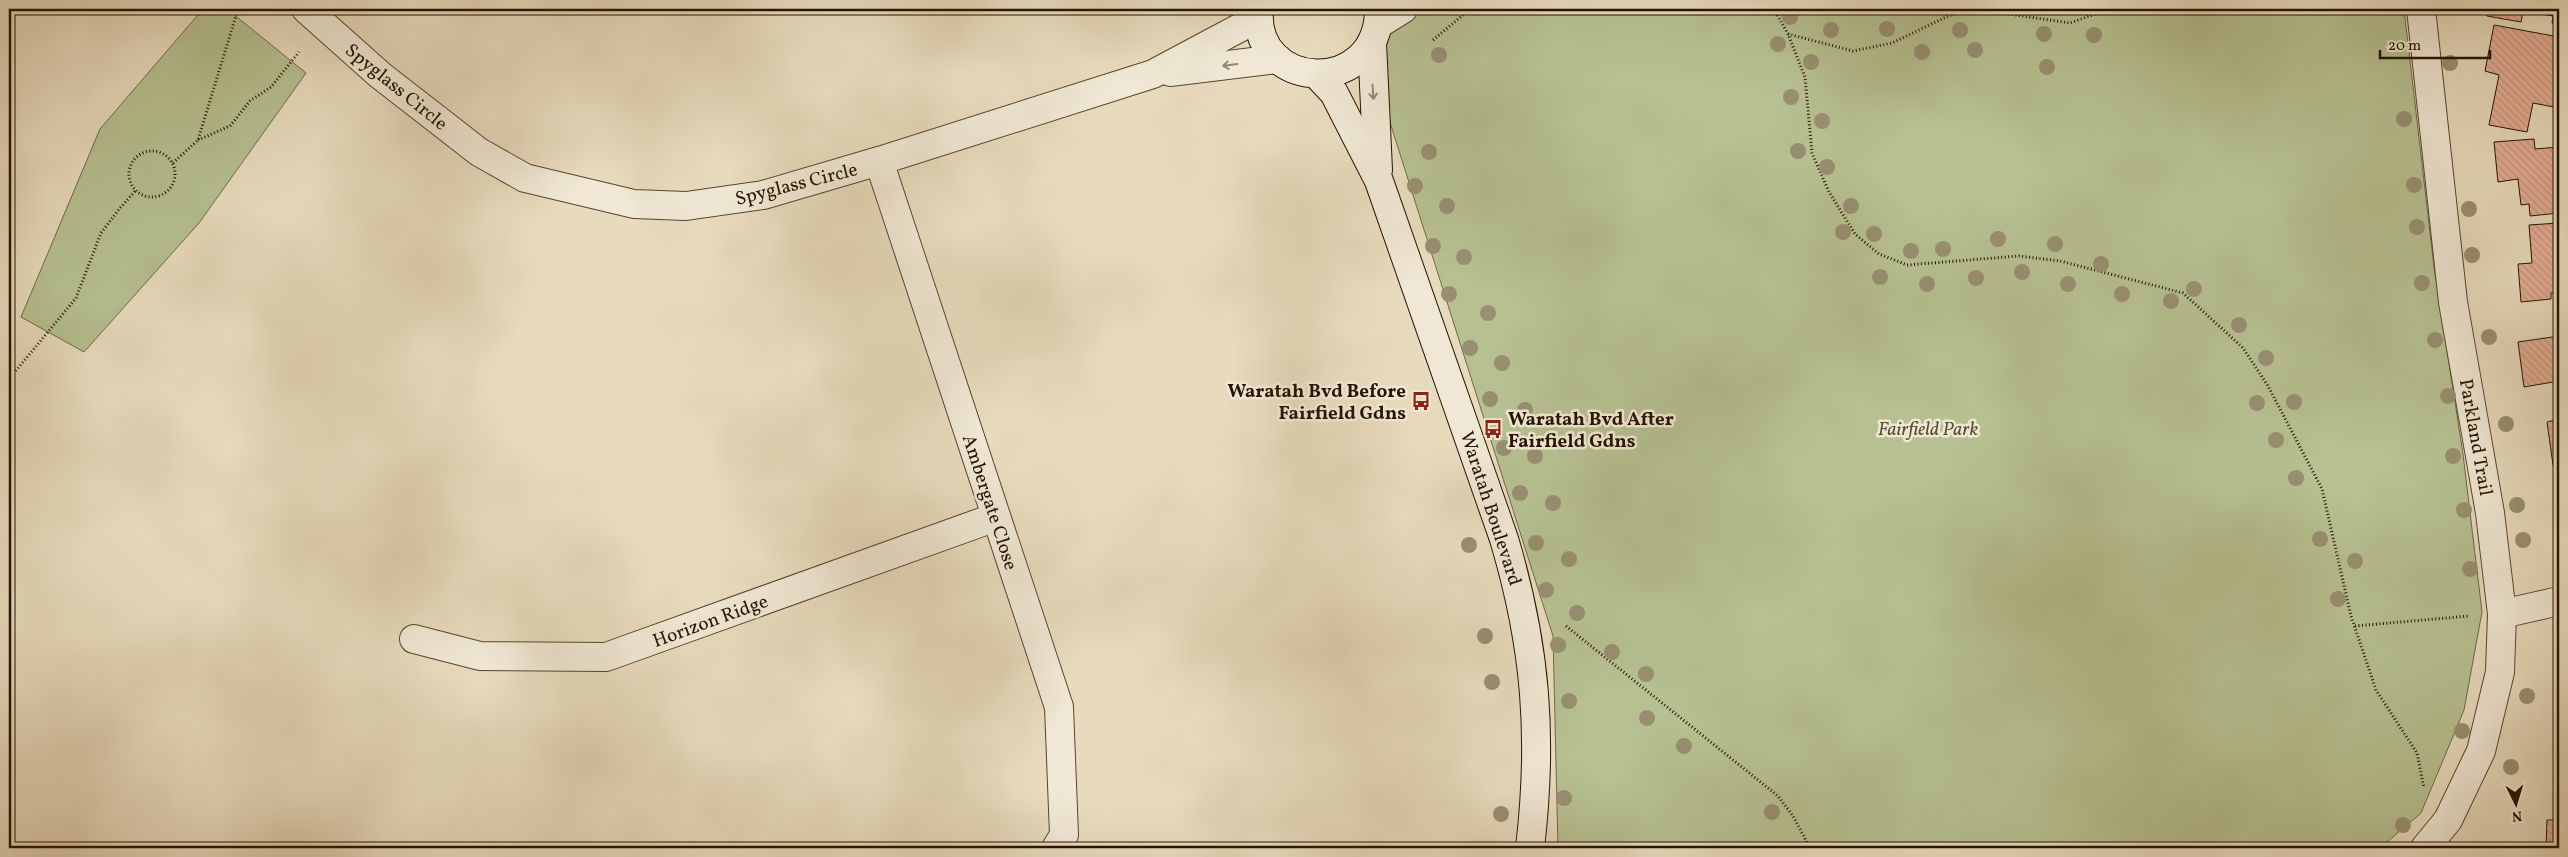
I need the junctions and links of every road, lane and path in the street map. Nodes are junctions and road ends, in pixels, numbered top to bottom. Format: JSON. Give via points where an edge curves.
{"nodes":[{"id":1,"x":238,"y":9,"type":"edge"},
{"id":2,"x":306,"y":9,"type":"edge"},
{"id":3,"x":1403,"y":9,"type":"edge"},
{"id":4,"x":1470,"y":9,"type":"edge"},
{"id":5,"x":1774,"y":9,"type":"edge"},
{"id":6,"x":2109,"y":9,"type":"edge"},
{"id":7,"x":2421,"y":9,"type":"edge"},
{"id":8,"x":1258,"y":14,"type":"edge"},
{"id":9,"x":1377,"y":25,"type":"edge"},
{"id":10,"x":1788,"y":34,"type":"junction"},
{"id":11,"x":1433,"y":40,"type":"dead end"},
{"id":12,"x":299,"y":52,"type":"dead end"},
{"id":13,"x":1278,"y":59,"type":"junction"},
{"id":14,"x":1154,"y":74,"type":"junction"},
{"id":15,"x":1317,"y":75,"type":"junction"},
{"id":16,"x":198,"y":140,"type":"junction"},
{"id":17,"x":879,"y":161,"type":"junction"},
{"id":18,"x":173,"y":163,"type":"junction"},
{"id":19,"x":1379,"y":181,"type":"junction"},
{"id":20,"x":136,"y":190,"type":"junction"},
{"id":21,"x":9,"y":379,"type":"edge"},
{"id":22,"x":996,"y":517,"type":"junction"},
{"id":23,"x":2559,"y":601,"type":"edge"},
{"id":24,"x":2502,"y":614,"type":"junction"},
{"id":25,"x":1566,"y":626,"type":"dead end"},
{"id":26,"x":2355,"y":626,"type":"junction"},
{"id":27,"x":414,"y":640,"type":"dead end"},
{"id":28,"x":2424,"y":793,"type":"dead end"},
{"id":29,"x":1056,"y":848,"type":"edge"},
{"id":30,"x":1530,"y":848,"type":"edge"},
{"id":31,"x":1810,"y":848,"type":"edge"},
{"id":32,"x":2425,"y":848,"type":"edge"}],
"edges":[{"from":1,"to":16,"type":"path"},
{"from":2,"to":17,"type":"street","name":"Spyglass Circle","via":[[380,75],[479,152],[525,178],[634,204],[686,206],[763,195]]},
{"from":3,"to":9,"type":"street"},
{"from":4,"to":11,"type":"path"},
{"from":5,"to":10,"type":"path"},
{"from":6,"to":10,"type":"path","via":[[2070,23],[1975,9],[1948,16],[1892,43],[1853,51]]},
{"from":7,"to":24,"type":"street","name":"Parkland Trail","via":[[2453,302],[2490,513]]},
{"from":8,"to":13,"type":"street","name":"Waratah Boulevard","via":[[1261,33]]},
{"from":8,"to":14,"type":"street","name":"Spyglass Circle"},
{"from":9,"to":15,"type":"street","name":"Waratah Boulevard","via":[[1362,56],[1349,67]]},
{"from":9,"to":19,"type":"street","name":"Waratah Boulevard","one_way":true},
{"from":10,"to":26,"type":"path","via":[[1805,77],[1812,153],[1829,192],[1855,234],[1879,254],[1907,265],[2019,256],[2060,261],[2183,293],[2243,348],[2268,386],[2322,488]]},
{"from":12,"to":16,"type":"path","via":[[271,87],[250,101],[230,126]]},
{"from":13,"to":14,"type":"street","name":"Spyglass Circle","one_way":true},
{"from":13,"to":15,"type":"street","name":"Waratah Boulevard","via":[[1303,73]]},
{"from":14,"to":17,"type":"street","name":"Spyglass Circle"},
{"from":15,"to":19,"type":"street","name":"Waratah Boulevard","via":[[1334,93]]},
{"from":16,"to":18,"type":"path"},
{"from":17,"to":22,"type":"street","name":"Ambergate Close"},
{"from":18,"to":20,"type":"path","via":[[176,177],[169,190],[156,196]]},
{"from":18,"to":20,"type":"path","via":[[162,152],[146,151],[138,155],[130,168]]},
{"from":19,"to":30,"type":"street","name":"Waratah Boulevard","via":[[1504,538],[1519,590],[1528,633],[1537,726],[1535,807]]},
{"from":20,"to":21,"type":"path","via":[[101,233],[76,298]]},
{"from":22,"to":27,"type":"street","name":"Horizon Ridge","via":[[606,657],[480,656]]},
{"from":22,"to":29,"type":"street","name":"Ambergate Close","via":[[1059,707],[1064,835]]},
{"from":23,"to":24,"type":"street"},
{"from":24,"to":26,"type":"path"},
{"from":24,"to":32,"type":"street","name":"Parkland Trail","via":[[2500,672],[2482,751],[2448,820]]},
{"from":25,"to":31,"type":"path","via":[[1778,796]]},
{"from":26,"to":28,"type":"path","via":[[2376,690],[2417,753],[2425,784]]}]}
